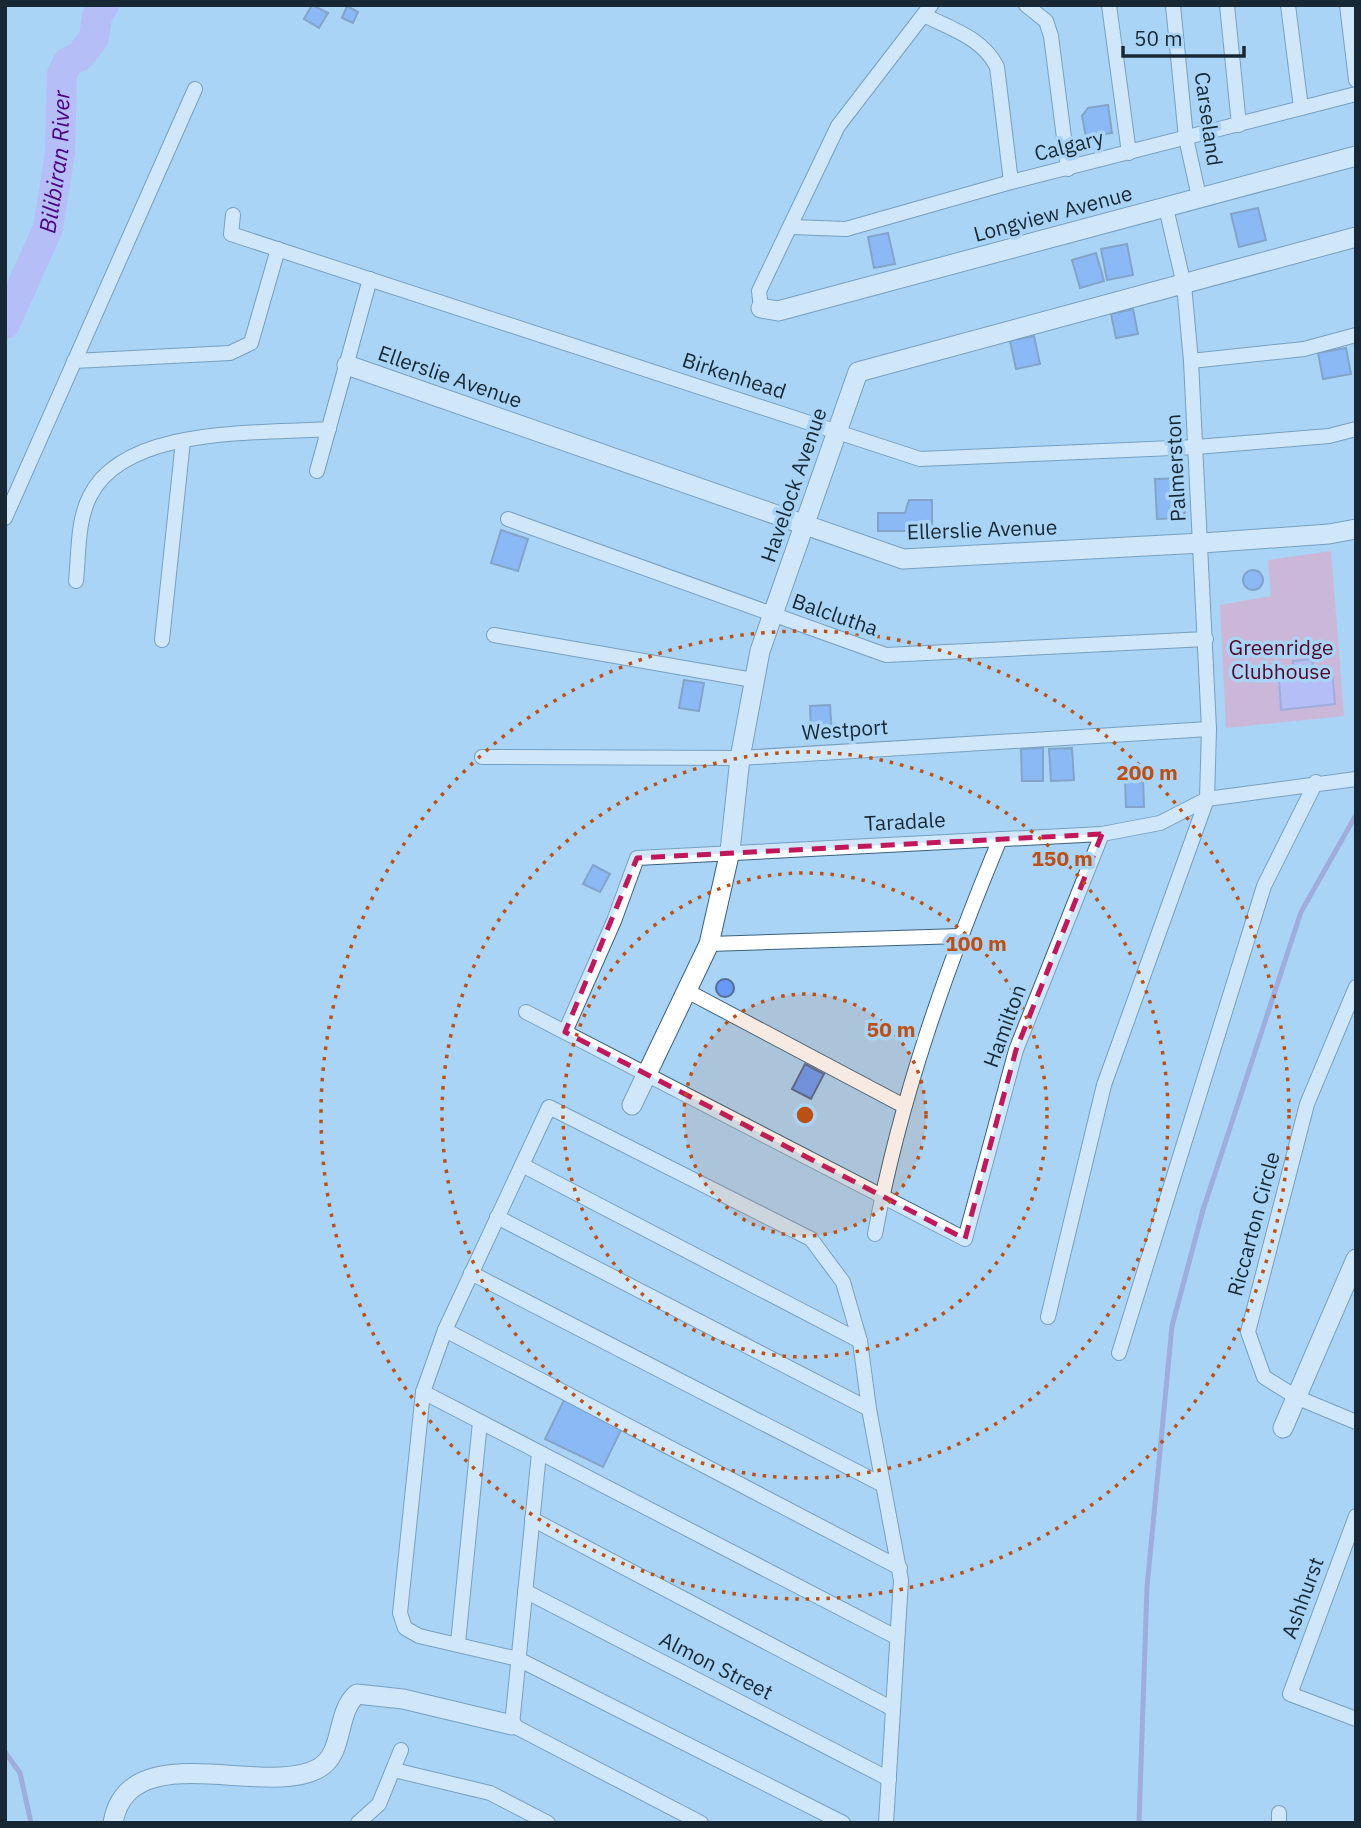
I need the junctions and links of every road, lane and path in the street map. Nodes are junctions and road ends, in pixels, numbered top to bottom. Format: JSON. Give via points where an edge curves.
{"nodes":[{"id":1,"x":1026,"y":5,"type":"edge"},
{"id":2,"x":1110,"y":5,"type":"edge"},
{"id":3,"x":1173,"y":5,"type":"edge"},
{"id":4,"x":1227,"y":5,"type":"edge"},
{"id":5,"x":1288,"y":5,"type":"edge"},
{"id":6,"x":1347,"y":5,"type":"edge"},
{"id":7,"x":927,"y":10,"type":"edge"},
{"id":8,"x":1356,"y":80,"type":"edge"},
{"id":9,"x":195,"y":89,"type":"dead end"},
{"id":10,"x":1356,"y":94,"type":"edge"},
{"id":11,"x":1301,"y":108,"type":"junction"},
{"id":12,"x":1239,"y":125,"type":"junction"},
{"id":13,"x":1186,"y":138,"type":"junction"},
{"id":14,"x":1129,"y":153,"type":"junction"},
{"id":15,"x":1356,"y":156,"type":"edge"},
{"id":16,"x":1068,"y":169,"type":"junction"},
{"id":17,"x":1011,"y":182,"type":"junction"},
{"id":18,"x":1199,"y":197,"type":"junction"},
{"id":19,"x":1166,"y":208,"type":"junction"},
{"id":20,"x":233,"y":215,"type":"dead end"},
{"id":21,"x":792,"y":227,"type":"junction"},
{"id":22,"x":1356,"y":237,"type":"edge"},
{"id":23,"x":278,"y":249,"type":"junction"},
{"id":24,"x":370,"y":279,"type":"junction"},
{"id":25,"x":1184,"y":285,"type":"junction"},
{"id":26,"x":761,"y":308,"type":"joint"},
{"id":27,"x":1356,"y":335,"type":"edge"},
{"id":28,"x":74,"y":361,"type":"junction"},
{"id":29,"x":1191,"y":361,"type":"junction"},
{"id":30,"x":347,"y":365,"type":"junction"},
{"id":31,"x":330,"y":429,"type":"junction"},
{"id":32,"x":1356,"y":429,"type":"edge"},
{"id":33,"x":836,"y":432,"type":"junction"},
{"id":34,"x":183,"y":441,"type":"junction"},
{"id":35,"x":1196,"y":447,"type":"junction"},
{"id":36,"x":317,"y":471,"type":"dead end"},
{"id":37,"x":5,"y":518,"type":"edge"},
{"id":38,"x":508,"y":519,"type":"dead end"},
{"id":39,"x":805,"y":526,"type":"junction"},
{"id":40,"x":1356,"y":529,"type":"edge"},
{"id":41,"x":1202,"y":543,"type":"junction"},
{"id":42,"x":76,"y":580,"type":"dead end"},
{"id":43,"x":772,"y":616,"type":"junction"},
{"id":44,"x":494,"y":635,"type":"dead end"},
{"id":45,"x":1206,"y":639,"type":"junction"},
{"id":46,"x":162,"y":640,"type":"dead end"},
{"id":47,"x":753,"y":680,"type":"junction"},
{"id":48,"x":1209,"y":729,"type":"junction"},
{"id":49,"x":482,"y":757,"type":"dead end"},
{"id":50,"x":740,"y":758,"type":"junction"},
{"id":51,"x":1356,"y":779,"type":"edge"},
{"id":52,"x":1316,"y":782,"type":"junction"},
{"id":53,"x":1207,"y":799,"type":"junction"},
{"id":54,"x":1102,"y":834,"type":"junction"},
{"id":55,"x":1000,"y":839,"type":"junction"},
{"id":56,"x":730,"y":851,"type":"junction"},
{"id":57,"x":960,"y":936,"type":"junction"},
{"id":58,"x":709,"y":944,"type":"junction"},
{"id":59,"x":1356,"y":987,"type":"edge"},
{"id":60,"x":687,"y":991,"type":"junction"},
{"id":61,"x":526,"y":1012,"type":"dead end"},
{"id":62,"x":565,"y":1032,"type":"junction"},
{"id":63,"x":646,"y":1074,"type":"junction"},
{"id":64,"x":632,"y":1105,"type":"dead end"},
{"id":65,"x":904,"y":1106,"type":"junction"},
{"id":66,"x":522,"y":1165,"type":"junction"},
{"id":67,"x":882,"y":1195,"type":"junction"},
{"id":68,"x":497,"y":1217,"type":"junction"},
{"id":69,"x":875,"y":1234,"type":"dead end"},
{"id":70,"x":1356,"y":1259,"type":"edge"},
{"id":71,"x":471,"y":1273,"type":"junction"},
{"id":72,"x":1048,"y":1317,"type":"dead end"},
{"id":73,"x":445,"y":1329,"type":"junction"},
{"id":74,"x":860,"y":1341,"type":"junction"},
{"id":75,"x":1119,"y":1353,"type":"dead end"},
{"id":76,"x":423,"y":1391,"type":"junction"},
{"id":77,"x":1296,"y":1397,"type":"junction"},
{"id":78,"x":869,"y":1409,"type":"junction"},
{"id":79,"x":480,"y":1422,"type":"junction"},
{"id":80,"x":1356,"y":1422,"type":"edge"},
{"id":81,"x":1283,"y":1428,"type":"dead end"},
{"id":82,"x":539,"y":1453,"type":"junction"},
{"id":83,"x":883,"y":1485,"type":"junction"},
{"id":84,"x":1356,"y":1516,"type":"edge"},
{"id":85,"x":532,"y":1519,"type":"junction"},
{"id":86,"x":900,"y":1568,"type":"junction"},
{"id":87,"x":525,"y":1591,"type":"junction"},
{"id":88,"x":896,"y":1637,"type":"junction"},
{"id":89,"x":458,"y":1643,"type":"junction"},
{"id":90,"x":518,"y":1658,"type":"junction"},
{"id":91,"x":893,"y":1709,"type":"junction"},
{"id":92,"x":1356,"y":1719,"type":"edge"},
{"id":93,"x":512,"y":1725,"type":"junction"},
{"id":94,"x":401,"y":1750,"type":"dead end"},
{"id":95,"x":394,"y":1770,"type":"junction"},
{"id":96,"x":888,"y":1779,"type":"junction"},
{"id":97,"x":113,"y":1823,"type":"edge"},
{"id":98,"x":358,"y":1823,"type":"edge"},
{"id":99,"x":548,"y":1823,"type":"edge"},
{"id":100,"x":701,"y":1823,"type":"edge"},
{"id":101,"x":843,"y":1823,"type":"edge"},
{"id":102,"x":886,"y":1823,"type":"edge"}],
"edges":[{"from":1,"to":16,"type":"street","via":[[1046,21],[1051,36]]},
{"from":2,"to":14,"type":"street"},
{"from":3,"to":13,"type":"street","name":"Carseland"},
{"from":4,"to":12,"type":"street"},
{"from":5,"to":11,"type":"street"},
{"from":6,"to":8,"type":"street"},
{"from":7,"to":17,"type":"street","via":[[979,43],[997,67]]},
{"from":7,"to":21,"type":"street","via":[[838,126]]},
{"from":9,"to":28,"type":"street"},
{"from":10,"to":11,"type":"street","name":"Calgary"},
{"from":11,"to":12,"type":"street","name":"Calgary"},
{"from":12,"to":13,"type":"street","name":"Calgary"},
{"from":13,"to":14,"type":"street","name":"Calgary"},
{"from":13,"to":18,"type":"street","name":"Carseland"},
{"from":14,"to":16,"type":"street","name":"Calgary"},
{"from":15,"to":18,"type":"street","name":"Longview Avenue"},
{"from":16,"to":17,"type":"street","name":"Calgary"},
{"from":17,"to":21,"type":"street","name":"Calgary","via":[[846,229]]},
{"from":18,"to":19,"type":"street","name":"Longview Avenue"},
{"from":19,"to":25,"type":"street","name":"Palmerston"},
{"from":19,"to":26,"type":"street","name":"Longview Avenue","via":[[778,311]]},
{"from":20,"to":23,"type":"street","name":"Birkenhead","via":[[231,234]]},
{"from":21,"to":26,"type":"street","via":[[759,292]]},
{"from":22,"to":25,"type":"street","name":"Havelock Avenue"},
{"from":23,"to":24,"type":"street","name":"Birkenhead"},
{"from":23,"to":28,"type":"street","via":[[251,343],[230,353]]},
{"from":24,"to":30,"type":"street"},
{"from":24,"to":33,"type":"street","name":"Birkenhead"},
{"from":25,"to":29,"type":"street","name":"Palmerston"},
{"from":25,"to":33,"type":"street","name":"Havelock Avenue","via":[[858,372]]},
{"from":27,"to":29,"type":"street","via":[[1304,349]]},
{"from":28,"to":37,"type":"street"},
{"from":29,"to":35,"type":"street","name":"Palmerston"},
{"from":30,"to":31,"type":"street"},
{"from":30,"to":39,"type":"street","name":"Ellerslie Avenue"},
{"from":31,"to":34,"type":"street"},
{"from":31,"to":36,"type":"street"},
{"from":32,"to":35,"type":"street","name":"Birkenhead","via":[[1329,436]]},
{"from":33,"to":35,"type":"street","name":"Birkenhead","via":[[920,459]]},
{"from":33,"to":39,"type":"street","name":"Havelock Avenue"},
{"from":34,"to":42,"type":"street","via":[[148,449],[103,475],[82,517]]},
{"from":34,"to":46,"type":"street"},
{"from":35,"to":41,"type":"street","name":"Palmerston"},
{"from":38,"to":43,"type":"street","name":"Balclutha"},
{"from":39,"to":41,"type":"street","name":"Ellerslie Avenue","via":[[903,559]]},
{"from":39,"to":43,"type":"street","name":"Havelock Avenue"},
{"from":40,"to":41,"type":"street","name":"Ellerslie Avenue"},
{"from":41,"to":45,"type":"street","name":"Palmerston"},
{"from":43,"to":45,"type":"street","name":"Balclutha","via":[[886,654]]},
{"from":43,"to":47,"type":"street","name":"Havelock Avenue"},
{"from":44,"to":47,"type":"street"},
{"from":45,"to":48,"type":"street","name":"Palmerston"},
{"from":47,"to":50,"type":"street","name":"Havelock Avenue"},
{"from":48,"to":50,"type":"street","name":"Westport"},
{"from":48,"to":53,"type":"street","name":"Palmerston"},
{"from":49,"to":50,"type":"street","name":"Westport"},
{"from":50,"to":56,"type":"street","name":"Havelock Avenue"},
{"from":51,"to":52,"type":"street","name":"Taradale"},
{"from":52,"to":53,"type":"street","name":"Taradale"},
{"from":52,"to":75,"type":"street","via":[[1264,886]]},
{"from":53,"to":54,"type":"street","name":"Taradale","via":[[1160,823]]},
{"from":53,"to":72,"type":"street","name":"Palmerston","via":[[1104,1085]]},
{"from":54,"to":55,"type":"street","name":"Taradale"},
{"from":54,"to":67,"type":"street","name":"Hamilton","via":[[1016,1051],[965,1239]]},
{"from":55,"to":56,"type":"street","name":"Taradale"},
{"from":55,"to":57,"type":"street"},
{"from":56,"to":58,"type":"street","name":"Havelock Avenue"},
{"from":56,"to":62,"type":"street","name":"Taradale","via":[[637,858]]},
{"from":57,"to":58,"type":"street"},
{"from":57,"to":65,"type":"street"},
{"from":58,"to":60,"type":"street","name":"Havelock Avenue"},
{"from":59,"to":77,"type":"street","name":"Riccarton Circle","via":[[1307,1104],[1248,1332],[1264,1377]]},
{"from":60,"to":63,"type":"street","name":"Havelock Avenue"},
{"from":60,"to":65,"type":"street"},
{"from":61,"to":62,"type":"street"},
{"from":62,"to":63,"type":"street"},
{"from":63,"to":64,"type":"street","name":"Havelock Avenue"},
{"from":63,"to":67,"type":"street"},
{"from":65,"to":67,"type":"street"},
{"from":66,"to":68,"type":"street"},
{"from":66,"to":74,"type":"street"},
{"from":66,"to":74,"type":"street","via":[[549,1107],[811,1239],[843,1282]]},
{"from":67,"to":69,"type":"street"},
{"from":68,"to":71,"type":"street"},
{"from":68,"to":78,"type":"street"},
{"from":70,"to":77,"type":"street"},
{"from":71,"to":73,"type":"street"},
{"from":71,"to":83,"type":"street"},
{"from":73,"to":76,"type":"street"},
{"from":73,"to":86,"type":"street"},
{"from":74,"to":78,"type":"street"},
{"from":76,"to":79,"type":"street"},
{"from":76,"to":89,"type":"street","via":[[400,1613],[405,1628],[419,1636]]},
{"from":77,"to":80,"type":"street","name":"Riccarton Circle"},
{"from":77,"to":81,"type":"street"},
{"from":78,"to":83,"type":"street"},
{"from":79,"to":82,"type":"street"},
{"from":79,"to":89,"type":"street"},
{"from":82,"to":85,"type":"street"},
{"from":82,"to":88,"type":"street"},
{"from":83,"to":86,"type":"street"},
{"from":84,"to":92,"type":"street","name":"Ashhurst","via":[[1290,1694]]},
{"from":85,"to":87,"type":"street"},
{"from":85,"to":91,"type":"street"},
{"from":86,"to":88,"type":"street"},
{"from":87,"to":90,"type":"street"},
{"from":87,"to":96,"type":"street","name":"Almon Street"},
{"from":88,"to":91,"type":"street"},
{"from":89,"to":90,"type":"street"},
{"from":90,"to":93,"type":"street"},
{"from":90,"to":101,"type":"street"},
{"from":91,"to":96,"type":"street"},
{"from":93,"to":97,"type":"street","via":[[403,1699],[357,1694],[348,1702],[334,1750],[317,1769],[288,1778],[158,1775],[124,1799]]},
{"from":93,"to":100,"type":"street"},
{"from":94,"to":95,"type":"street"},
{"from":95,"to":98,"type":"street","via":[[379,1804]]},
{"from":95,"to":99,"type":"street","via":[[490,1793]]},
{"from":96,"to":102,"type":"street"}]}
